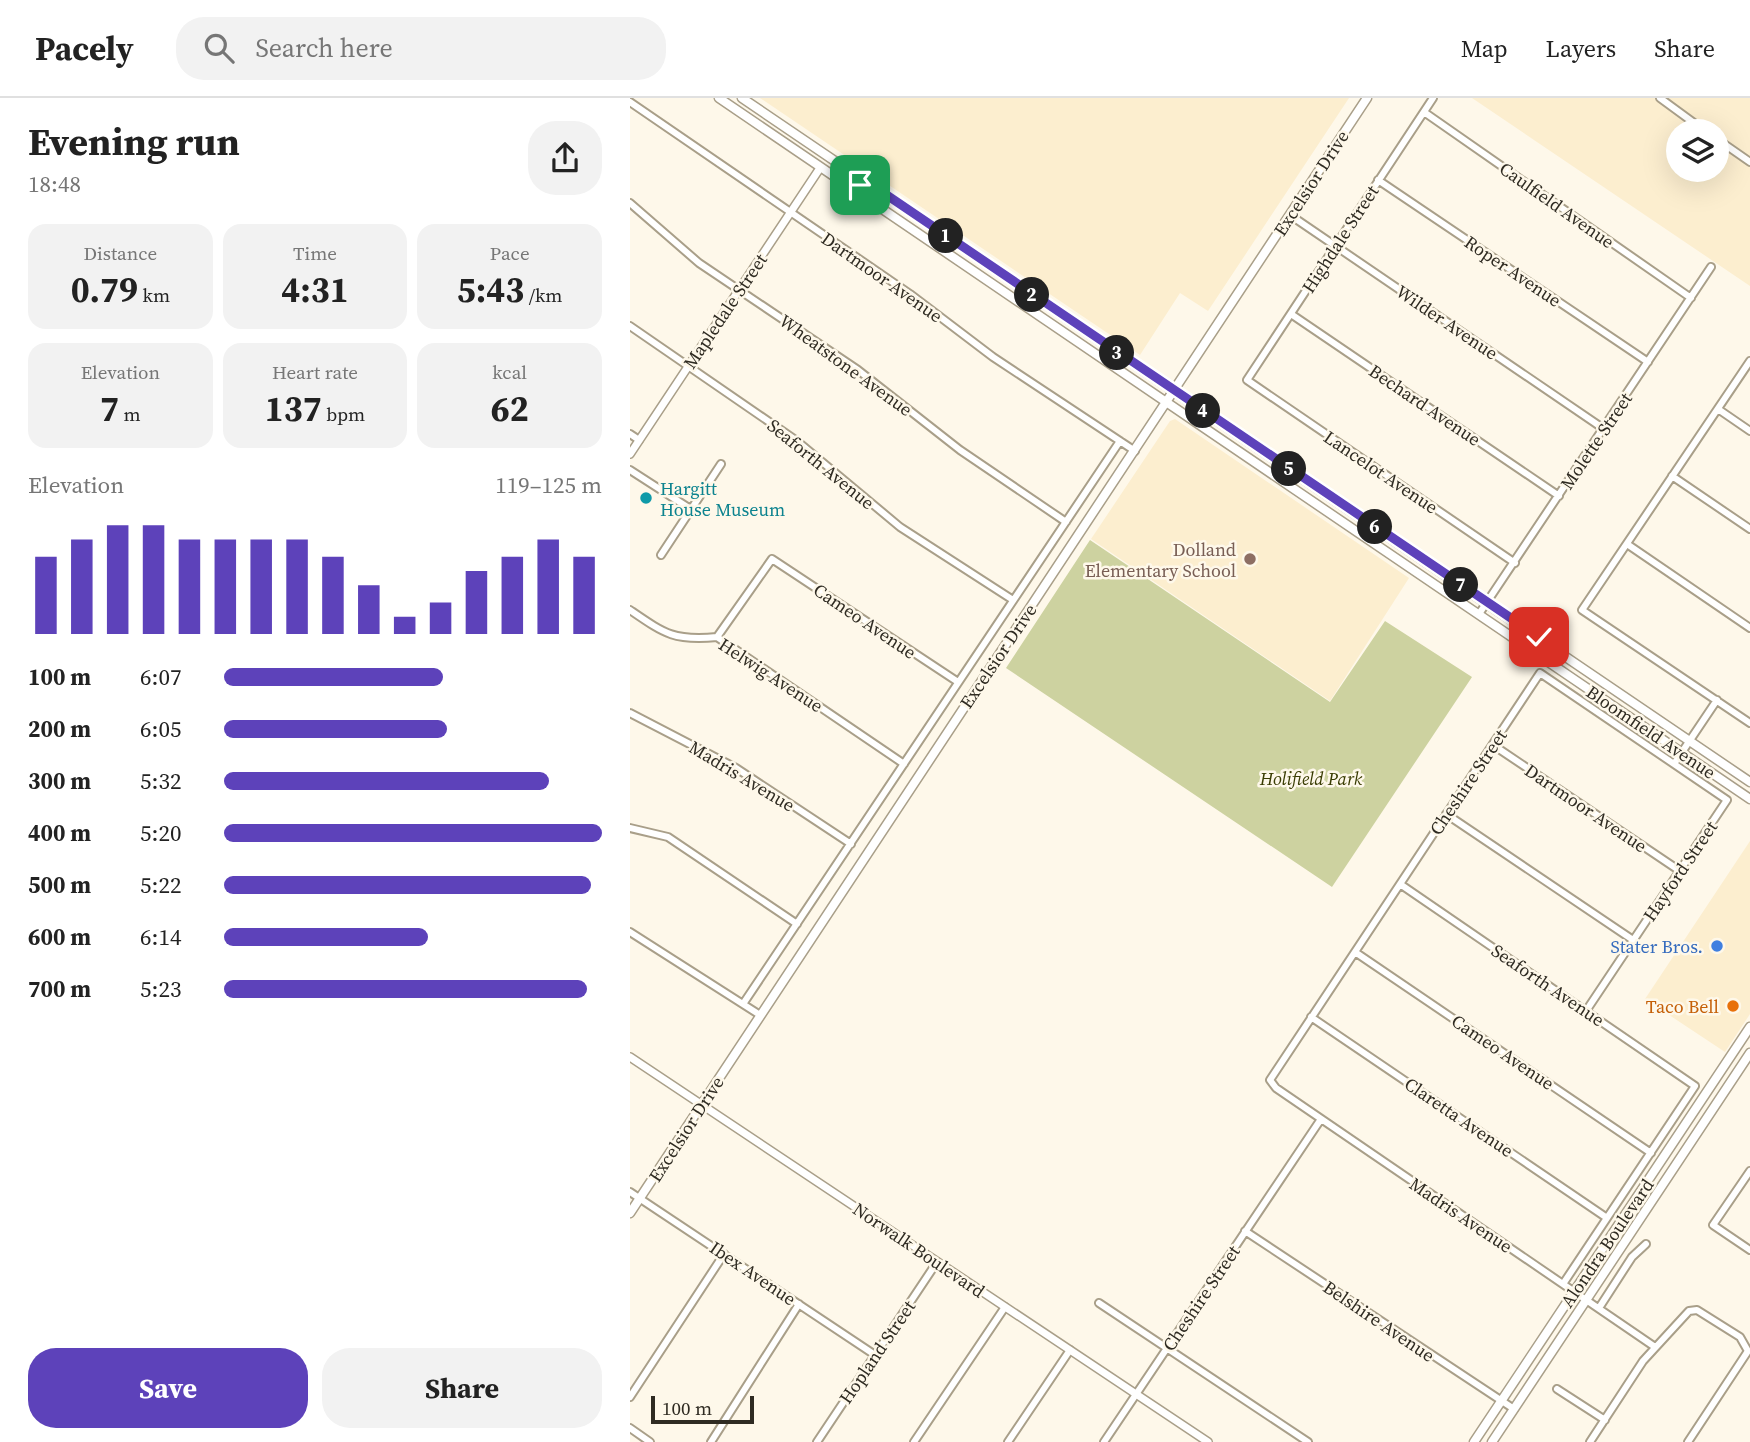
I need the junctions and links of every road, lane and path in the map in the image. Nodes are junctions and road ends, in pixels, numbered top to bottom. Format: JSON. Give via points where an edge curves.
{"nodes":[{"id":1,"x":719,"y":98,"type":"edge"},
{"id":2,"x":742,"y":98,"type":"edge"},
{"id":3,"x":1367,"y":98,"type":"edge"},
{"id":4,"x":1433,"y":98,"type":"edge"},
{"id":5,"x":1659,"y":99,"type":"edge"},
{"id":6,"x":630,"y":102,"type":"edge"},
{"id":7,"x":1424,"y":112,"type":"junction"},
{"id":8,"x":1688,"y":119,"type":"edge"},
{"id":9,"x":1729,"y":147,"type":"edge"},
{"id":10,"x":821,"y":152,"type":"junction"},
{"id":11,"x":1750,"y":162,"type":"edge"},
{"id":12,"x":838,"y":164,"type":"junction"},
{"id":13,"x":820,"y":168,"type":"junction"},
{"id":14,"x":1378,"y":180,"type":"junction"},
{"id":15,"x":866,"y":181,"type":"junction"},
{"id":16,"x":851,"y":187,"type":"junction"},
{"id":17,"x":866,"y":198,"type":"junction"},
{"id":18,"x":630,"y":203,"type":"edge"},
{"id":19,"x":790,"y":213,"type":"junction"},
{"id":20,"x":1290,"y":215,"type":"junction"},
{"id":21,"x":1335,"y":245,"type":"junction"},
{"id":22,"x":1711,"y":267,"type":"dead end"},
{"id":23,"x":739,"y":290,"type":"junction"},
{"id":24,"x":1691,"y":298,"type":"junction"},
{"id":25,"x":1291,"y":314,"type":"junction"},
{"id":26,"x":630,"y":326,"type":"edge"},
{"id":27,"x":1750,"y":361,"type":"edge"},
{"id":28,"x":1648,"y":362,"type":"junction"},
{"id":29,"x":687,"y":367,"type":"junction"},
{"id":30,"x":1247,"y":380,"type":"joint"},
{"id":31,"x":1174,"y":392,"type":"junction"},
{"id":32,"x":1167,"y":402,"type":"junction"},
{"id":33,"x":1718,"y":409,"type":"junction"},
{"id":34,"x":1604,"y":429,"type":"junction"},
{"id":35,"x":1750,"y":431,"type":"edge"},
{"id":36,"x":630,"y":434,"type":"edge"},
{"id":37,"x":639,"y":440,"type":"junction"},
{"id":38,"x":1120,"y":441,"type":"junction"},
{"id":39,"x":1135,"y":451,"type":"junction"},
{"id":40,"x":630,"y":454,"type":"edge"},
{"id":41,"x":722,"y":464,"type":"dead end"},
{"id":42,"x":630,"y":470,"type":"edge"},
{"id":43,"x":1672,"y":476,"type":"junction"},
{"id":44,"x":1559,"y":496,"type":"junction"},
{"id":45,"x":692,"y":510,"type":"junction"},
{"id":46,"x":1066,"y":522,"type":"junction"},
{"id":47,"x":1750,"y":529,"type":"edge"},
{"id":48,"x":1627,"y":544,"type":"junction"},
{"id":49,"x":661,"y":555,"type":"dead end"},
{"id":50,"x":1515,"y":564,"type":"junction"},
{"id":51,"x":1013,"y":600,"type":"junction"},
{"id":52,"x":1487,"y":602,"type":"junction"},
{"id":53,"x":630,"y":610,"type":"edge"},
{"id":54,"x":1479,"y":614,"type":"junction"},
{"id":55,"x":1750,"y":628,"type":"edge"},
{"id":56,"x":717,"y":637,"type":"junction"},
{"id":57,"x":958,"y":682,"type":"junction"},
{"id":58,"x":1717,"y":700,"type":"junction"},
{"id":59,"x":630,"y":713,"type":"edge"},
{"id":60,"x":1750,"y":723,"type":"edge"},
{"id":61,"x":1690,"y":741,"type":"junction"},
{"id":62,"x":1493,"y":745,"type":"junction"},
{"id":63,"x":1682,"y":753,"type":"junction"},
{"id":64,"x":904,"y":764,"type":"junction"},
{"id":65,"x":1674,"y":764,"type":"junction"},
{"id":66,"x":1750,"y":782,"type":"edge"},
{"id":67,"x":1750,"y":799,"type":"edge"},
{"id":68,"x":1727,"y":800,"type":"joint"},
{"id":69,"x":1446,"y":814,"type":"junction"},
{"id":70,"x":630,"y":828,"type":"edge"},
{"id":71,"x":850,"y":844,"type":"junction"},
{"id":72,"x":1680,"y":871,"type":"junction"},
{"id":73,"x":1400,"y":884,"type":"junction"},
{"id":74,"x":797,"y":924,"type":"junction"},
{"id":75,"x":630,"y":932,"type":"edge"},
{"id":76,"x":1633,"y":940,"type":"junction"},
{"id":77,"x":1355,"y":952,"type":"junction"},
{"id":78,"x":743,"y":1004,"type":"junction"},
{"id":79,"x":1586,"y":1011,"type":"junction"},
{"id":80,"x":760,"y":1015,"type":"junction"},
{"id":81,"x":1311,"y":1017,"type":"junction"},
{"id":82,"x":1750,"y":1027,"type":"edge"},
{"id":83,"x":1739,"y":1044,"type":"junction"},
{"id":84,"x":1750,"y":1052,"type":"edge"},
{"id":85,"x":630,"y":1057,"type":"edge"},
{"id":86,"x":1270,"y":1080,"type":"joint"},
{"id":87,"x":1695,"y":1086,"type":"joint"},
{"id":88,"x":701,"y":1105,"type":"junction"},
{"id":89,"x":1321,"y":1119,"type":"junction"},
{"id":90,"x":1651,"y":1153,"type":"junction"},
{"id":91,"x":1750,"y":1171,"type":"edge"},
{"id":92,"x":630,"y":1192,"type":"edge"},
{"id":93,"x":640,"y":1198,"type":"junction"},
{"id":94,"x":630,"y":1213,"type":"edge"},
{"id":95,"x":1607,"y":1218,"type":"junction"},
{"id":96,"x":1245,"y":1231,"type":"junction"},
{"id":97,"x":1646,"y":1244,"type":"dead end"},
{"id":98,"x":1750,"y":1250,"type":"edge"},
{"id":99,"x":724,"y":1254,"type":"junction"},
{"id":100,"x":937,"y":1262,"type":"junction"},
{"id":101,"x":1563,"y":1284,"type":"junction"},
{"id":102,"x":1574,"y":1292,"type":"junction"},
{"id":103,"x":1586,"y":1300,"type":"junction"},
{"id":104,"x":1099,"y":1303,"type":"dead end"},
{"id":105,"x":799,"y":1304,"type":"junction"},
{"id":106,"x":1005,"y":1307,"type":"junction"},
{"id":107,"x":1598,"y":1308,"type":"junction"},
{"id":108,"x":1655,"y":1346,"type":"junction"},
{"id":109,"x":1167,"y":1348,"type":"junction"},
{"id":110,"x":1070,"y":1350,"type":"junction"},
{"id":111,"x":1748,"y":1352,"type":"edge"},
{"id":112,"x":875,"y":1355,"type":"junction"},
{"id":113,"x":1557,"y":1389,"type":"dead end"},
{"id":114,"x":1136,"y":1394,"type":"junction"},
{"id":115,"x":630,"y":1397,"type":"edge"},
{"id":116,"x":1501,"y":1401,"type":"junction"},
{"id":117,"x":1514,"y":1409,"type":"junction"},
{"id":118,"x":1605,"y":1420,"type":"junction"},
{"id":119,"x":630,"y":1428,"type":"edge"},
{"id":120,"x":1195,"y":1438,"type":"edge"},
{"id":121,"x":650,"y":1442,"type":"edge"},
{"id":122,"x":711,"y":1442,"type":"edge"},
{"id":123,"x":817,"y":1442,"type":"edge"},
{"id":124,"x":914,"y":1442,"type":"edge"},
{"id":125,"x":1008,"y":1442,"type":"edge"},
{"id":126,"x":1104,"y":1442,"type":"edge"},
{"id":127,"x":1208,"y":1442,"type":"edge"},
{"id":128,"x":1308,"y":1442,"type":"edge"},
{"id":129,"x":1474,"y":1442,"type":"edge"},
{"id":130,"x":1492,"y":1442,"type":"edge"},
{"id":131,"x":1590,"y":1442,"type":"edge"},
{"id":132,"x":1688,"y":1442,"type":"edge"}],
"edges":[{"from":1,"to":13,"type":"main road","name":"Bloomfield Avenue"},
{"from":2,"to":10,"type":"main road","name":"Bloomfield Avenue"},
{"from":3,"to":20,"type":"main road","name":"Excelsior Drive"},
{"from":4,"to":7,"type":"street","name":"Highdale Street"},
{"from":5,"to":8,"type":"street"},
{"from":6,"to":19,"type":"street","name":"Dartmoor Avenue"},
{"from":7,"to":14,"type":"street","name":"Highdale Street"},
{"from":7,"to":24,"type":"street","name":"Caulfield Avenue"},
{"from":9,"to":11,"type":"street"},
{"from":10,"to":12,"type":"main road","name":"Bloomfield Avenue"},
{"from":10,"to":13,"type":"main road"},
{"from":12,"to":13,"type":"main road"},
{"from":12,"to":15,"type":"main road","name":"Bloomfield Avenue"},
{"from":13,"to":16,"type":"main road","name":"Bloomfield Avenue"},
{"from":13,"to":19,"type":"street","name":"Mapledale Street"},
{"from":14,"to":21,"type":"street","name":"Highdale Street"},
{"from":14,"to":28,"type":"street","name":"Roper Avenue"},
{"from":15,"to":16,"type":"main road"},
{"from":15,"to":17,"type":"main road"},
{"from":15,"to":31,"type":"main road","name":"Bloomfield Avenue"},
{"from":16,"to":17,"type":"main road","name":"Bloomfield Avenue"},
{"from":17,"to":32,"type":"main road","name":"Bloomfield Avenue"},
{"from":18,"to":23,"type":"street","name":"Wheatstone Avenue","via":[[698,263]]},
{"from":19,"to":23,"type":"street","name":"Mapledale Street"},
{"from":19,"to":38,"type":"street","name":"Dartmoor Avenue"},
{"from":20,"to":21,"type":"street","name":"Wilder Avenue"},
{"from":20,"to":31,"type":"main road","name":"Excelsior Drive"},
{"from":21,"to":25,"type":"street","name":"Highdale Street"},
{"from":21,"to":34,"type":"street","name":"Wilder Avenue"},
{"from":22,"to":24,"type":"street","name":"Molette Street"},
{"from":23,"to":29,"type":"street","name":"Mapledale Street"},
{"from":23,"to":46,"type":"street","name":"Wheatstone Avenue","via":[[858,370],[960,450]]},
{"from":24,"to":28,"type":"street","name":"Molette Street"},
{"from":25,"to":30,"type":"street","name":"Highdale Street"},
{"from":25,"to":44,"type":"street","name":"Bechard Avenue"},
{"from":26,"to":29,"type":"street","name":"Seaforth Avenue"},
{"from":27,"to":33,"type":"street"},
{"from":28,"to":34,"type":"street","name":"Molette Street"},
{"from":29,"to":37,"type":"street","name":"Mapledale Street"},
{"from":29,"to":51,"type":"street","name":"Seaforth Avenue","via":[[797,441],[900,527]]},
{"from":30,"to":50,"type":"street","name":"Lancelot Avenue"},
{"from":31,"to":32,"type":"main road","name":"Excelsior Drive"},
{"from":31,"to":52,"type":"main road","name":"Bloomfield Avenue"},
{"from":32,"to":39,"type":"main road","name":"Excelsior Drive"},
{"from":32,"to":54,"type":"main road","name":"Bloomfield Avenue"},
{"from":33,"to":35,"type":"street"},
{"from":33,"to":43,"type":"street"},
{"from":34,"to":44,"type":"street","name":"Molette Street"},
{"from":36,"to":37,"type":"street"},
{"from":37,"to":40,"type":"street","name":"Mapledale Street"},
{"from":38,"to":39,"type":"street","name":"Dartmoor Avenue"},
{"from":38,"to":46,"type":"street","name":"Excelsior Drive"},
{"from":39,"to":80,"type":"main road","name":"Excelsior Drive"},
{"from":41,"to":45,"type":"street"},
{"from":42,"to":45,"type":"street"},
{"from":43,"to":47,"type":"street"},
{"from":43,"to":48,"type":"street"},
{"from":44,"to":50,"type":"street","name":"Molette Street"},
{"from":45,"to":49,"type":"street"},
{"from":46,"to":51,"type":"street","name":"Excelsior Drive"},
{"from":48,"to":55,"type":"street"},
{"from":48,"to":58,"type":"street","via":[[1583,610]]},
{"from":50,"to":52,"type":"street","name":"Molette Street"},
{"from":51,"to":57,"type":"street","name":"Excelsior Drive"},
{"from":52,"to":54,"type":"street","name":"Molette Street"},
{"from":52,"to":61,"type":"main road","name":"Bloomfield Avenue"},
{"from":53,"to":56,"type":"street","name":"Helwig Avenue","via":[[667,635]]},
{"from":54,"to":63,"type":"main road","name":"Bloomfield Avenue"},
{"from":56,"to":57,"type":"street","name":"Cameo Avenue","via":[[772,559]]},
{"from":56,"to":64,"type":"street","name":"Helwig Avenue"},
{"from":57,"to":64,"type":"street","name":"Excelsior Drive"},
{"from":58,"to":60,"type":"street"},
{"from":58,"to":61,"type":"street"},
{"from":59,"to":71,"type":"street","name":"Madris Avenue","via":[[736,768]]},
{"from":61,"to":63,"type":"street"},
{"from":61,"to":66,"type":"main road","name":"Bloomfield Avenue"},
{"from":62,"to":65,"type":"street","name":"Cheshire Street","via":[[1540,673]]},
{"from":62,"to":69,"type":"street","name":"Cheshire Street"},
{"from":62,"to":72,"type":"street","name":"Dartmoor Avenue"},
{"from":63,"to":65,"type":"street"},
{"from":63,"to":67,"type":"main road","name":"Bloomfield Avenue"},
{"from":64,"to":71,"type":"street","name":"Excelsior Drive"},
{"from":65,"to":68,"type":"street","name":"Cheshire Street"},
{"from":68,"to":72,"type":"street","name":"Hayford Street"},
{"from":69,"to":73,"type":"street","name":"Cheshire Street"},
{"from":69,"to":76,"type":"street"},
{"from":70,"to":74,"type":"street","via":[[668,837]]},
{"from":71,"to":74,"type":"street","name":"Excelsior Drive"},
{"from":72,"to":76,"type":"street","name":"Hayford Street"},
{"from":73,"to":77,"type":"street","name":"Cheshire Street"},
{"from":73,"to":79,"type":"street","name":"Seaforth Avenue"},
{"from":74,"to":78,"type":"street","name":"Excelsior Drive"},
{"from":75,"to":78,"type":"street"},
{"from":76,"to":79,"type":"street","name":"Hayford Street"},
{"from":77,"to":81,"type":"street","name":"Cheshire Street"},
{"from":77,"to":90,"type":"street","name":"Cameo Avenue"},
{"from":78,"to":80,"type":"street"},
{"from":79,"to":87,"type":"street","name":"Seaforth Avenue"},
{"from":80,"to":88,"type":"main road","name":"Excelsior Drive"},
{"from":81,"to":86,"type":"street","name":"Cheshire Street"},
{"from":81,"to":95,"type":"street","name":"Claretta Avenue"},
{"from":82,"to":83,"type":"main road","name":"Alondra Boulevard"},
{"from":83,"to":84,"type":"street","name":"Alondra Boulevard"},
{"from":83,"to":102,"type":"main road","name":"Alondra Boulevard"},
{"from":84,"to":103,"type":"main road","name":"Alondra Boulevard"},
{"from":85,"to":88,"type":"street","name":"Norwalk Boulevard"},
{"from":86,"to":89,"type":"street","name":"Madris Avenue"},
{"from":87,"to":90,"type":"street","name":"Alondra Boulevard"},
{"from":88,"to":93,"type":"main road","name":"Excelsior Drive"},
{"from":88,"to":100,"type":"street","name":"Norwalk Boulevard"},
{"from":89,"to":96,"type":"street","name":"Cheshire Street"},
{"from":89,"to":101,"type":"street","name":"Madris Avenue"},
{"from":90,"to":95,"type":"street","name":"Alondra Boulevard"},
{"from":91,"to":98,"type":"street","via":[[1713,1225]]},
{"from":92,"to":93,"type":"street","name":"Ibex Avenue"},
{"from":93,"to":94,"type":"main road","name":"Excelsior Drive"},
{"from":93,"to":99,"type":"street","name":"Ibex Avenue"},
{"from":95,"to":101,"type":"street","name":"Alondra Boulevard"},
{"from":96,"to":109,"type":"street","name":"Cheshire Street"},
{"from":96,"to":116,"type":"street","name":"Belshire Avenue"},
{"from":97,"to":107,"type":"street","name":"Alondra Boulevard","via":[[1632,1256]]},
{"from":99,"to":105,"type":"street","name":"Ibex Avenue"},
{"from":99,"to":115,"type":"street"},
{"from":100,"to":106,"type":"street","name":"Norwalk Boulevard"},
{"from":100,"to":112,"type":"street","name":"Hopland Street"},
{"from":101,"to":102,"type":"street","name":"Madris Avenue"},
{"from":102,"to":103,"type":"street","name":"Madris Avenue"},
{"from":102,"to":116,"type":"main road","name":"Alondra Boulevard"},
{"from":103,"to":107,"type":"street","name":"Madris Avenue"},
{"from":103,"to":117,"type":"main road","name":"Alondra Boulevard"},
{"from":104,"to":109,"type":"street"},
{"from":105,"to":112,"type":"street","name":"Ibex Avenue"},
{"from":105,"to":122,"type":"street"},
{"from":106,"to":110,"type":"street","name":"Norwalk Boulevard"},
{"from":106,"to":124,"type":"street"},
{"from":107,"to":108,"type":"street","name":"Madris Avenue"},
{"from":108,"to":111,"type":"street","via":[[1689,1311],[1697,1310],[1740,1337]]},
{"from":108,"to":118,"type":"street"},
{"from":109,"to":114,"type":"street","name":"Cheshire Street"},
{"from":109,"to":128,"type":"street"},
{"from":110,"to":114,"type":"street","name":"Norwalk Boulevard"},
{"from":110,"to":125,"type":"street"},
{"from":111,"to":132,"type":"street"},
{"from":112,"to":123,"type":"street","name":"Hopland Street"},
{"from":113,"to":118,"type":"street"},
{"from":114,"to":120,"type":"street","name":"Norwalk Boulevard"},
{"from":114,"to":126,"type":"street","name":"Cheshire Street"},
{"from":116,"to":117,"type":"street","name":"Belshire Avenue"},
{"from":116,"to":129,"type":"main road","name":"Alondra Boulevard"},
{"from":117,"to":130,"type":"main road","name":"Alondra Boulevard"},
{"from":118,"to":131,"type":"street"},
{"from":119,"to":121,"type":"street"},
{"from":120,"to":127,"type":"street","name":"Norwalk Boulevard"}]}
